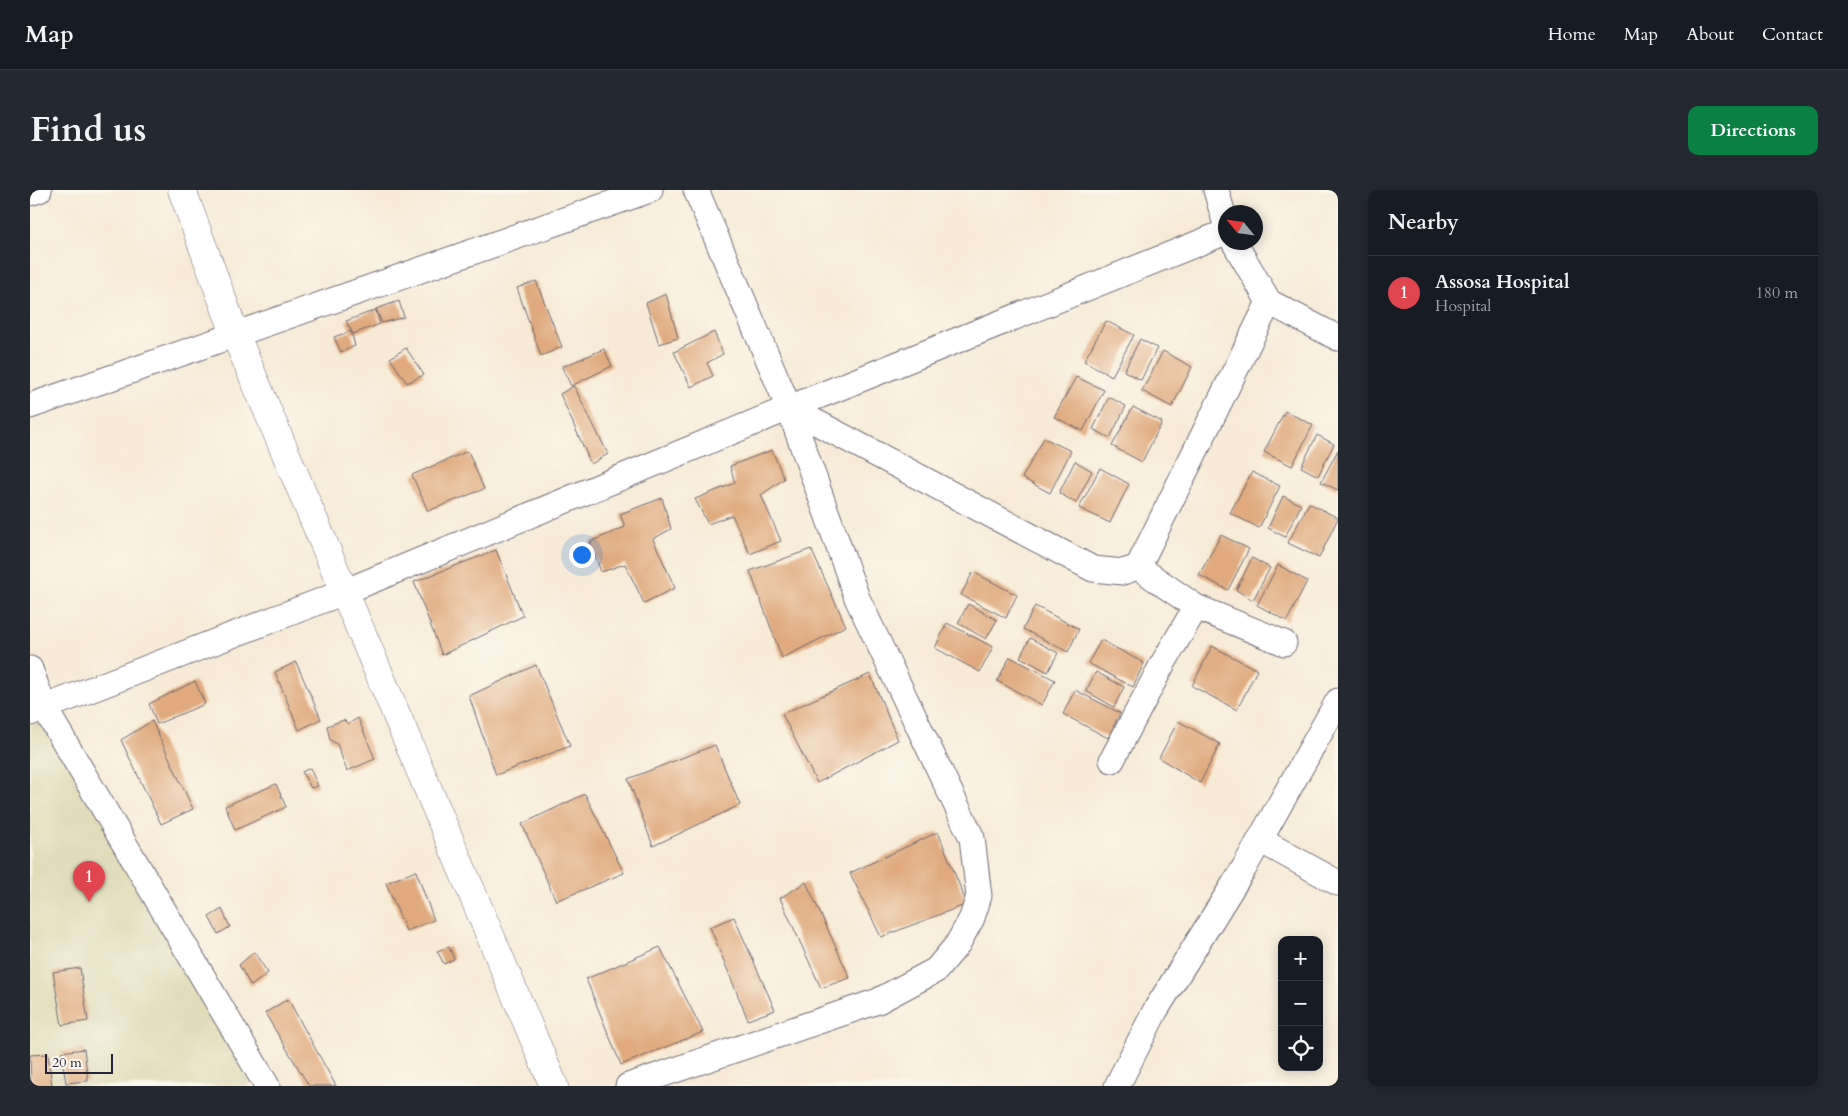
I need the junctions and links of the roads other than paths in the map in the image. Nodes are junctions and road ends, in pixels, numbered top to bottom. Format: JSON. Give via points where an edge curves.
{"nodes":[{"id":1,"x":39,"y":190,"type":"edge"},
{"id":2,"x":182,"y":190,"type":"edge"},
{"id":3,"x":650,"y":190,"type":"edge"},
{"id":4,"x":696,"y":190,"type":"edge"},
{"id":5,"x":1216,"y":190,"type":"edge"},
{"id":6,"x":30,"y":193,"type":"edge"},
{"id":7,"x":1220,"y":205,"type":"edge"},
{"id":8,"x":1218,"y":235,"type":"edge"},
{"id":9,"x":1239,"y":250,"type":"edge"},
{"id":10,"x":1269,"y":302,"type":"junction"},
{"id":11,"x":235,"y":334,"type":"junction"},
{"id":12,"x":1338,"y":338,"type":"edge"},
{"id":13,"x":30,"y":406,"type":"edge"},
{"id":14,"x":789,"y":408,"type":"junction"},
{"id":15,"x":1138,"y":567,"type":"junction"},
{"id":16,"x":344,"y":592,"type":"junction"},
{"id":17,"x":1196,"y":607,"type":"junction"},
{"id":18,"x":1284,"y":643,"type":"dead end"},
{"id":19,"x":30,"y":668,"type":"edge"},
{"id":20,"x":1338,"y":701,"type":"edge"},
{"id":21,"x":37,"y":710,"type":"edge"},
{"id":22,"x":1112,"y":760,"type":"dead end"},
{"id":23,"x":1260,"y":840,"type":"junction"},
{"id":24,"x":1338,"y":883,"type":"edge"},
{"id":25,"x":267,"y":1086,"type":"edge"},
{"id":26,"x":554,"y":1086,"type":"edge"},
{"id":27,"x":628,"y":1086,"type":"edge"},
{"id":28,"x":1117,"y":1086,"type":"edge"}],
"edges":[{"from":1,"to":6,"type":"street"},
{"from":2,"to":11,"type":"street"},
{"from":3,"to":11,"type":"street"},
{"from":4,"to":14,"type":"street"},
{"from":5,"to":7,"type":"street"},
{"from":8,"to":14,"type":"street"},
{"from":9,"to":10,"type":"street"},
{"from":10,"to":12,"type":"street"},
{"from":10,"to":15,"type":"street"},
{"from":11,"to":13,"type":"street"},
{"from":11,"to":16,"type":"street"},
{"from":14,"to":15,"type":"street","via":[[1093,569],[1123,572]]},
{"from":14,"to":16,"type":"street"},
{"from":14,"to":27,"type":"street","via":[[857,598],[972,838],[979,896],[972,918],[936,970],[878,1001]]},
{"from":15,"to":17,"type":"street"},
{"from":16,"to":21,"type":"street"},
{"from":16,"to":26,"type":"street"},
{"from":17,"to":18,"type":"street"},
{"from":17,"to":22,"type":"street"},
{"from":19,"to":21,"type":"street"},
{"from":20,"to":23,"type":"street"},
{"from":21,"to":25,"type":"street"},
{"from":23,"to":24,"type":"street"},
{"from":23,"to":28,"type":"street","via":[[1155,1011]]}]}
